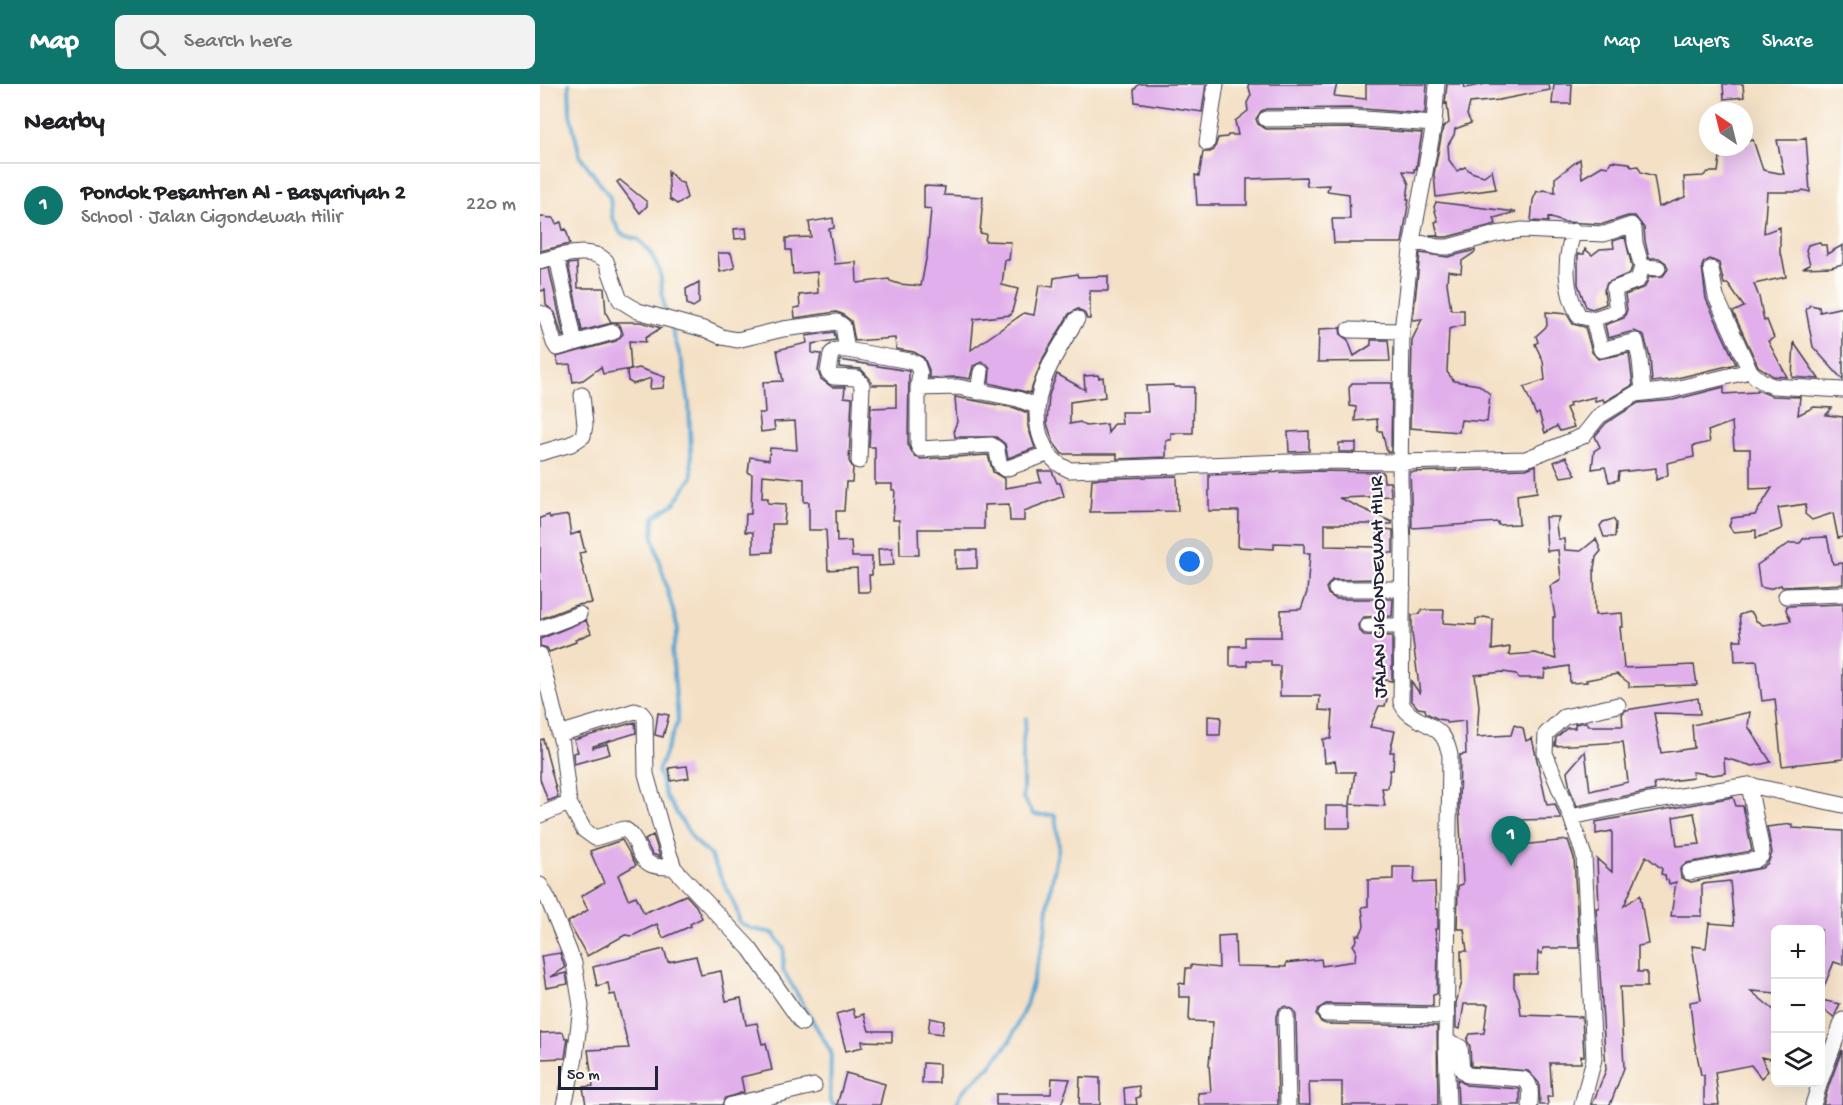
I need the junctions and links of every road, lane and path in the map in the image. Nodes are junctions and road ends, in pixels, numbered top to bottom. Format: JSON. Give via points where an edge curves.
{"nodes":[{"id":1,"x":1216,"y":84,"type":"edge"},
{"id":2,"x":1437,"y":84,"type":"edge"},
{"id":3,"x":1266,"y":119,"type":"dead end"},
{"id":4,"x":1434,"y":124,"type":"junction"},
{"id":5,"x":1207,"y":142,"type":"dead end"},
{"id":6,"x":1574,"y":231,"type":"junction"},
{"id":7,"x":1412,"y":241,"type":"junction"},
{"id":8,"x":557,"y":257,"type":"junction"},
{"id":9,"x":540,"y":261,"type":"edge"},
{"id":10,"x":1642,"y":267,"type":"junction"},
{"id":11,"x":1658,"y":267,"type":"dead end"},
{"id":12,"x":1711,"y":269,"type":"dead end"},
{"id":13,"x":540,"y":313,"type":"edge"},
{"id":14,"x":1077,"y":319,"type":"dead end"},
{"id":15,"x":1593,"y":319,"type":"junction"},
{"id":16,"x":1349,"y":330,"type":"dead end"},
{"id":17,"x":1402,"y":331,"type":"junction"},
{"id":18,"x":613,"y":332,"type":"dead end"},
{"id":19,"x":575,"y":343,"type":"junction"},
{"id":20,"x":847,"y":350,"type":"junction"},
{"id":21,"x":1750,"y":371,"type":"junction"},
{"id":22,"x":981,"y":372,"type":"dead end"},
{"id":23,"x":918,"y":388,"type":"junction"},
{"id":24,"x":1843,"y":390,"type":"edge"},
{"id":25,"x":978,"y":392,"type":"junction"},
{"id":26,"x":1644,"y":392,"type":"junction"},
{"id":27,"x":582,"y":395,"type":"dead end"},
{"id":28,"x":1036,"y":406,"type":"junction"},
{"id":29,"x":540,"y":453,"type":"edge"},
{"id":30,"x":1047,"y":453,"type":"junction"},
{"id":31,"x":859,"y":461,"type":"dead end"},
{"id":32,"x":1400,"y":462,"type":"junction"},
{"id":33,"x":1335,"y":589,"type":"dead end"},
{"id":34,"x":1402,"y":589,"type":"junction"},
{"id":35,"x":1843,"y":594,"type":"edge"},
{"id":36,"x":1786,"y":596,"type":"dead end"},
{"id":37,"x":579,"y":614,"type":"dead end"},
{"id":38,"x":1368,"y":626,"type":"dead end"},
{"id":39,"x":1402,"y":626,"type":"junction"},
{"id":40,"x":540,"y":628,"type":"edge"},
{"id":41,"x":540,"y":655,"type":"edge"},
{"id":42,"x":1618,"y":705,"type":"dead end"},
{"id":43,"x":560,"y":735,"type":"junction"},
{"id":44,"x":1749,"y":786,"type":"junction"},
{"id":45,"x":569,"y":803,"type":"junction"},
{"id":46,"x":1843,"y":806,"type":"edge"},
{"id":47,"x":540,"y":815,"type":"edge"},
{"id":48,"x":1571,"y":817,"type":"junction"},
{"id":49,"x":674,"y":868,"type":"junction"},
{"id":50,"x":1689,"y":872,"type":"dead end"},
{"id":51,"x":540,"y":885,"type":"edge"},
{"id":52,"x":1326,"y":1014,"type":"dead end"},
{"id":53,"x":1286,"y":1016,"type":"dead end"},
{"id":54,"x":1447,"y":1016,"type":"junction"},
{"id":55,"x":1843,"y":1020,"type":"edge"},
{"id":56,"x":802,"y":1023,"type":"dead end"},
{"id":57,"x":1828,"y":1039,"type":"edge"},
{"id":58,"x":1446,"y":1044,"type":"junction"},
{"id":59,"x":1825,"y":1055,"type":"edge"},
{"id":60,"x":814,"y":1086,"type":"dead end"},
{"id":61,"x":1818,"y":1087,"type":"edge"},
{"id":62,"x":564,"y":1105,"type":"edge"},
{"id":63,"x":731,"y":1105,"type":"edge"},
{"id":64,"x":1288,"y":1105,"type":"edge"},
{"id":65,"x":1448,"y":1105,"type":"edge"},
{"id":66,"x":1530,"y":1105,"type":"edge"},
{"id":67,"x":1582,"y":1105,"type":"edge"},
{"id":68,"x":1813,"y":1105,"type":"edge"}],
"edges":[{"from":1,"to":5,"type":"street"},
{"from":2,"to":4,"type":"street","name":"JALAN CIGONDEWAH HILIR"},
{"from":3,"to":4,"type":"street","via":[[1351,118]]},
{"from":4,"to":7,"type":"street","name":"JALAN CIGONDEWAH HILIR"},
{"from":6,"to":7,"type":"street","via":[[1521,230],[1448,247]]},
{"from":6,"to":10,"type":"street","via":[[1604,234],[1631,225]]},
{"from":6,"to":15,"type":"street","via":[[1567,249],[1569,292],[1579,316]]},
{"from":7,"to":17,"type":"street","name":"JALAN CIGONDEWAH HILIR"},
{"from":8,"to":9,"type":"street"},
{"from":8,"to":19,"type":"street"},
{"from":8,"to":20,"type":"street","via":[[581,253],[602,257],[620,300],[638,311],[736,340],[837,322],[843,326]]},
{"from":10,"to":11,"type":"street"},
{"from":10,"to":15,"type":"street","via":[[1638,280],[1614,289],[1617,311]]},
{"from":12,"to":21,"type":"street","via":[[1716,297]]},
{"from":13,"to":19,"type":"street","via":[[546,316],[555,347]]},
{"from":14,"to":28,"type":"street","via":[[1048,366]]},
{"from":15,"to":26,"type":"street","via":[[1601,350],[1636,341]]},
{"from":16,"to":17,"type":"street"},
{"from":17,"to":32,"type":"street","name":"JALAN CIGONDEWAH HILIR"},
{"from":18,"to":19,"type":"street"},
{"from":20,"to":23,"type":"street","via":[[910,360],[919,368]]},
{"from":20,"to":31,"type":"street","via":[[831,354],[828,372],[833,377],[857,378],[862,385]]},
{"from":21,"to":24,"type":"street","via":[[1773,386]]},
{"from":21,"to":26,"type":"street","via":[[1671,390]]},
{"from":22,"to":25,"type":"street"},
{"from":23,"to":25,"type":"street","via":[[958,387]]},
{"from":23,"to":30,"type":"street","via":[[920,449],[991,445],[997,449],[1005,469]]},
{"from":25,"to":28,"type":"street"},
{"from":26,"to":32,"type":"street","via":[[1599,416],[1583,436],[1526,459]]},
{"from":27,"to":29,"type":"street","via":[[583,436],[571,444]]},
{"from":28,"to":30,"type":"street","via":[[1038,430]]},
{"from":30,"to":32,"type":"street","via":[[1070,470],[1266,462]]},
{"from":32,"to":34,"type":"street","name":"JALAN CIGONDEWAH HILIR"},
{"from":33,"to":34,"type":"street"},
{"from":34,"to":39,"type":"street","name":"JALAN CIGONDEWAH HILIR"},
{"from":35,"to":36,"type":"street"},
{"from":37,"to":40,"type":"street"},
{"from":38,"to":39,"type":"street"},
{"from":39,"to":54,"type":"street","name":"JALAN CIGONDEWAH HILIR","via":[[1403,708],[1439,732],[1450,755]]},
{"from":41,"to":43,"type":"street"},
{"from":42,"to":48,"type":"street","via":[[1563,717],[1546,734],[1545,753]]},
{"from":43,"to":45,"type":"street"},
{"from":43,"to":49,"type":"street","via":[[635,711],[641,713],[645,718],[646,774]]},
{"from":44,"to":46,"type":"street"},
{"from":44,"to":48,"type":"street"},
{"from":44,"to":50,"type":"street","via":[[1761,856]]},
{"from":45,"to":47,"type":"street"},
{"from":45,"to":49,"type":"street","via":[[591,837],[624,830],[633,836],[645,861]]},
{"from":48,"to":67,"type":"street","via":[[1584,856],[1593,1016],[1594,1059]]},
{"from":49,"to":56,"type":"street","via":[[750,949]]},
{"from":51,"to":62,"type":"street","via":[[573,963],[581,1006]]},
{"from":52,"to":54,"type":"street"},
{"from":53,"to":64,"type":"street"},
{"from":54,"to":58,"type":"street","name":"JALAN CIGONDEWAH HILIR"},
{"from":55,"to":57,"type":"street"},
{"from":57,"to":59,"type":"street"},
{"from":58,"to":65,"type":"street","name":"JALAN CIGONDEWAH HILIR"},
{"from":58,"to":66,"type":"street","via":[[1460,1047],[1462,1071],[1467,1075],[1523,1079],[1530,1086]]},
{"from":60,"to":63,"type":"street"},
{"from":61,"to":68,"type":"street"}]}
